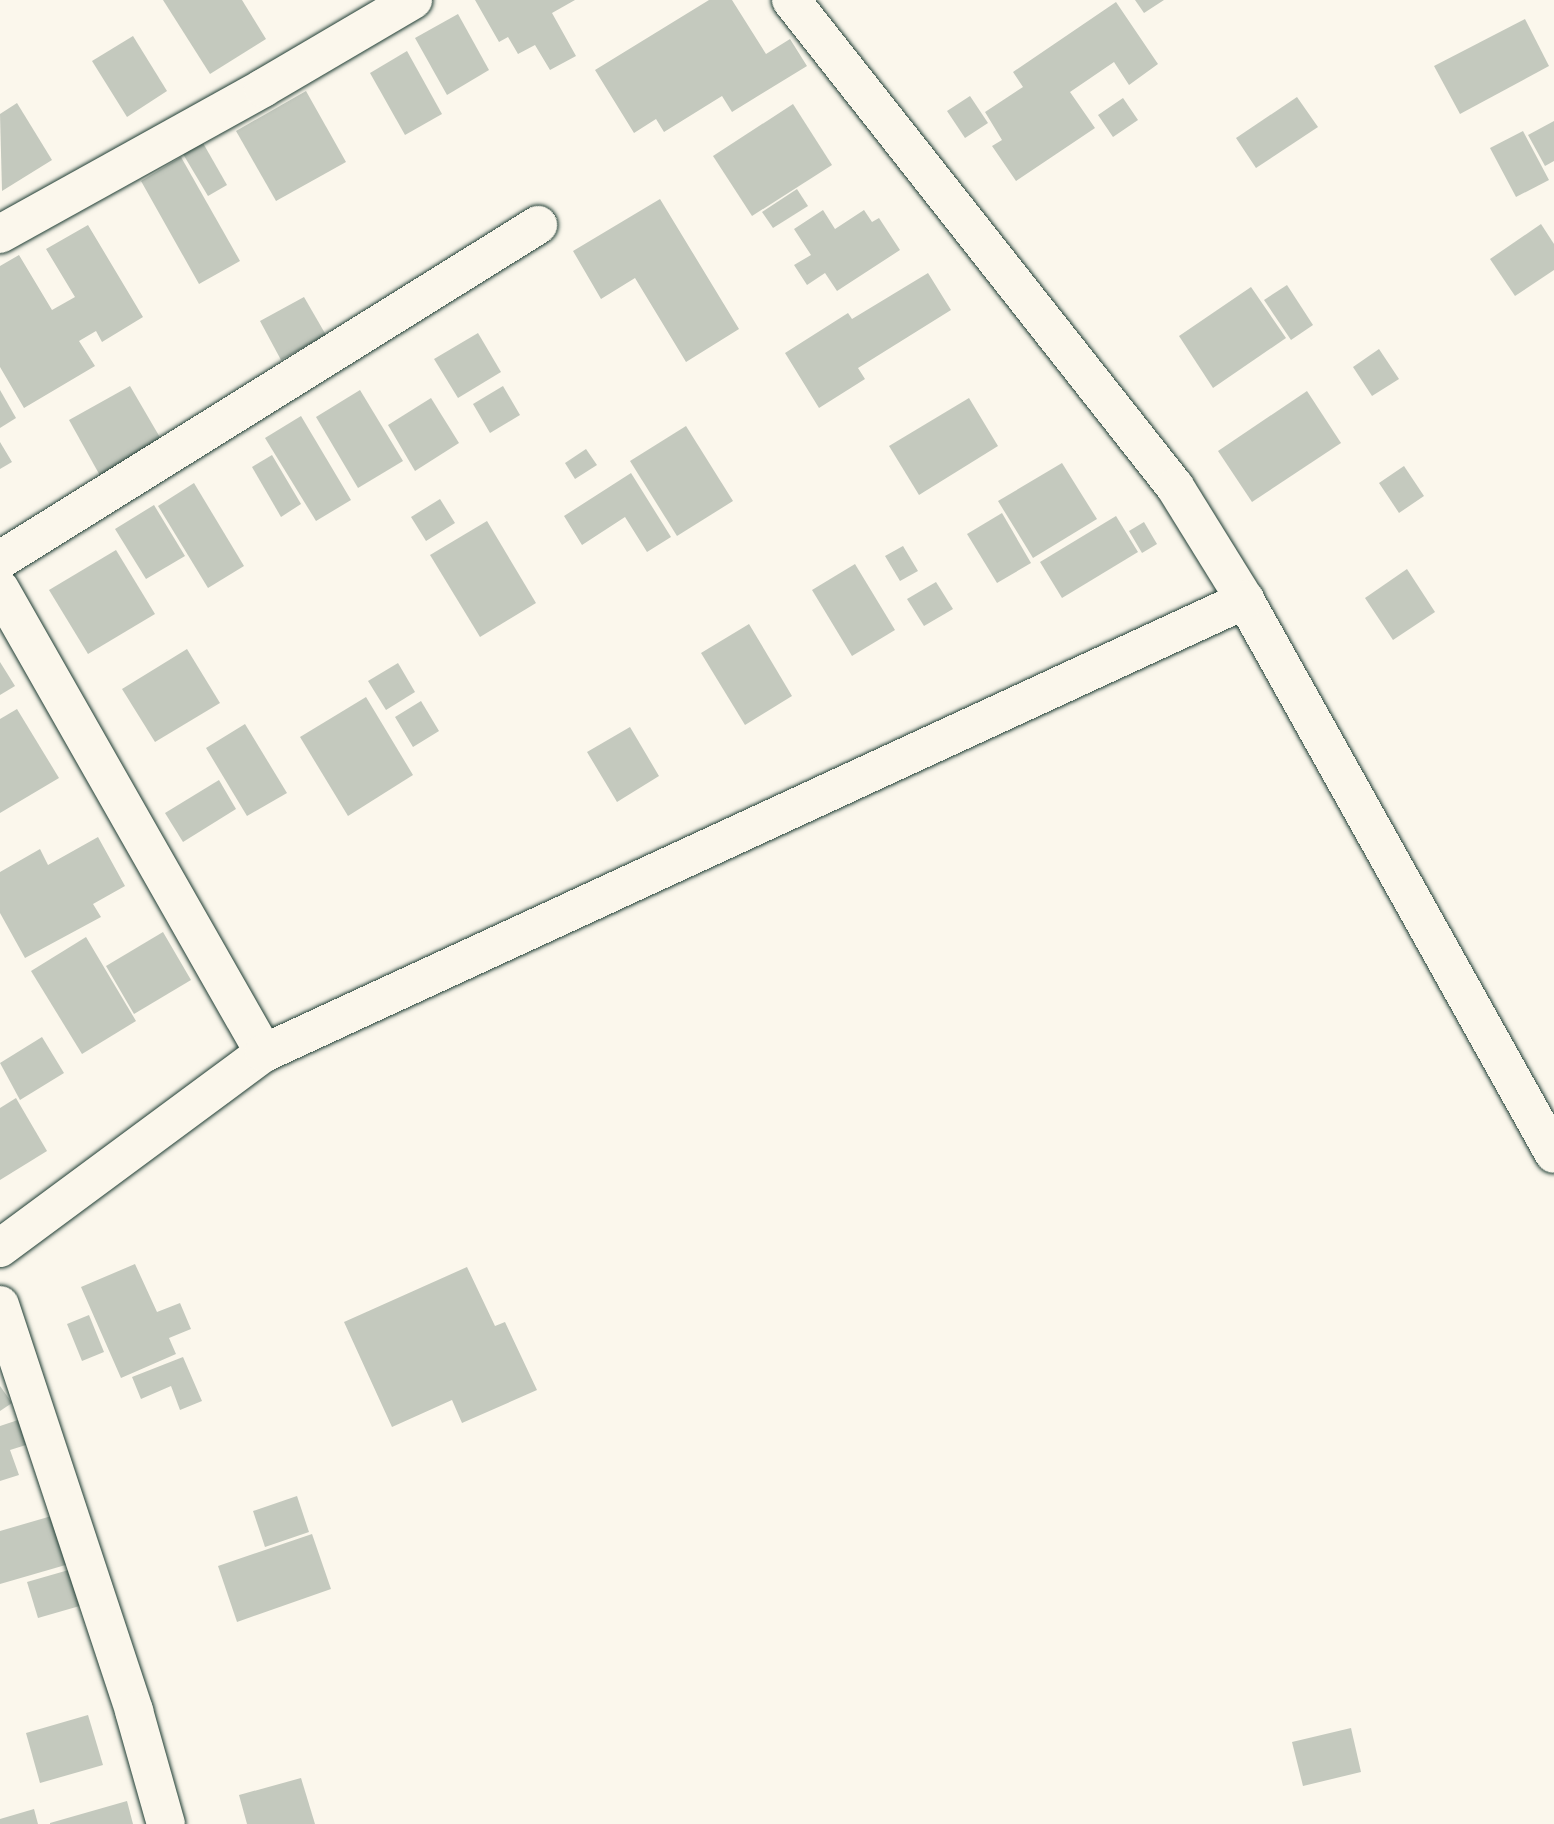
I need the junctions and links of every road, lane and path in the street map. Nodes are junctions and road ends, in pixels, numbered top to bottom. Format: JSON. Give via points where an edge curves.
{"nodes":[{"id":1,"x":413,"y":0,"type":"edge"},
{"id":2,"x":791,"y":0,"type":"edge"},
{"id":3,"x":538,"y":225,"type":"dead end"},
{"id":4,"x":0,"y":234,"type":"edge"},
{"id":5,"x":0,"y":560,"type":"edge"},
{"id":6,"x":0,"y":589,"type":"edge"},
{"id":7,"x":1245,"y":600,"type":"junction"},
{"id":8,"x":264,"y":1053,"type":"junction"},
{"id":9,"x":1554,"y":1154,"type":"edge"},
{"id":10,"x":0,"y":1248,"type":"edge"},
{"id":11,"x":0,"y":1305,"type":"edge"},
{"id":12,"x":166,"y":1824,"type":"edge"}],
"edges":[{"from":1,"to":4,"type":"street"},
{"from":2,"to":7,"type":"street","via":[[1175,488]]},
{"from":3,"to":5,"type":"street"},
{"from":6,"to":8,"type":"street"},
{"from":7,"to":8,"type":"street"},
{"from":7,"to":9,"type":"street"},
{"from":8,"to":10,"type":"street"},
{"from":11,"to":12,"type":"street","via":[[135,1711]]}]}
